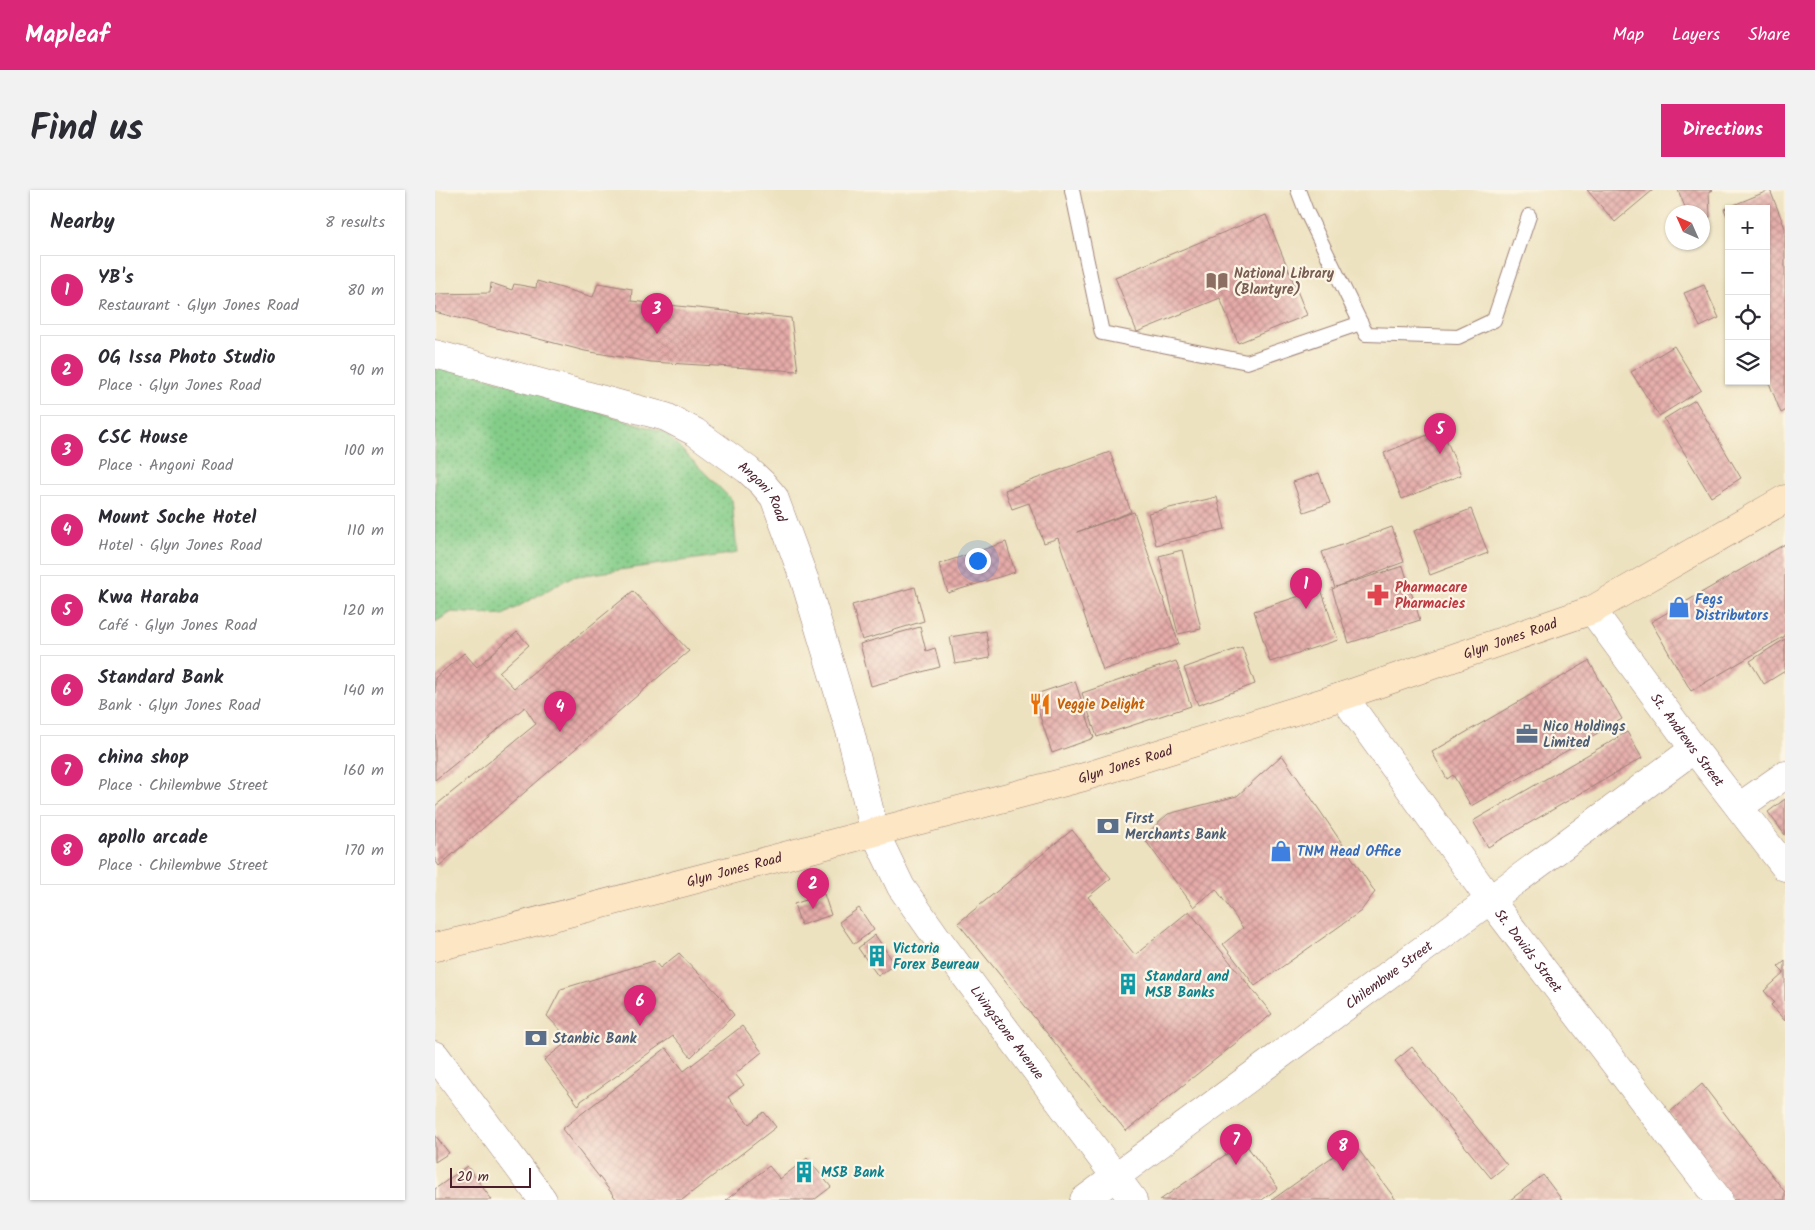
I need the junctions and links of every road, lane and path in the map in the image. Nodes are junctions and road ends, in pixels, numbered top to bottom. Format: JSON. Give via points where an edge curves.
{"nodes":[{"id":1,"x":1072,"y":190,"type":"edge"},
{"id":2,"x":1298,"y":190,"type":"edge"},
{"id":3,"x":1529,"y":216,"type":"dead end"},
{"id":4,"x":1361,"y":323,"type":"junction"},
{"id":5,"x":435,"y":354,"type":"edge"},
{"id":6,"x":1785,"y":499,"type":"edge"},
{"id":7,"x":1592,"y":610,"type":"junction"},
{"id":8,"x":1343,"y":696,"type":"junction"},
{"id":9,"x":1694,"y":749,"type":"junction"},
{"id":10,"x":1785,"y":775,"type":"edge"},
{"id":11,"x":1739,"y":807,"type":"junction"},
{"id":12,"x":875,"y":834,"type":"junction"},
{"id":13,"x":1785,"y":868,"type":"edge"},
{"id":14,"x":1490,"y":900,"type":"junction"},
{"id":15,"x":435,"y":947,"type":"edge"},
{"id":16,"x":435,"y":1055,"type":"edge"},
{"id":17,"x":1115,"y":1176,"type":"junction"},
{"id":18,"x":543,"y":1200,"type":"edge"},
{"id":19,"x":1084,"y":1200,"type":"edge"},
{"id":20,"x":1133,"y":1200,"type":"edge"},
{"id":21,"x":1719,"y":1200,"type":"edge"}],
"edges":[{"from":1,"to":4,"type":"lane","via":[[1102,333],[1247,362]]},
{"from":2,"to":4,"type":"lane"},
{"from":3,"to":4,"type":"lane","via":[[1494,320],[1458,337],[1366,334]]},
{"from":5,"to":12,"type":"street","name":"Angoni Road","via":[[667,417],[695,432],[762,483],[774,497],[805,581],[850,731]]},
{"from":6,"to":7,"type":"street","name":"Glyn Jones Road"},
{"from":7,"to":8,"type":"street","name":"Glyn Jones Road"},
{"from":7,"to":9,"type":"street","name":"St. Andrews Street"},
{"from":8,"to":12,"type":"street","name":"Glyn Jones Road","via":[[1084,778]]},
{"from":8,"to":14,"type":"street","name":"St. Davids Street"},
{"from":9,"to":11,"type":"street","name":"St. Andrews Street"},
{"from":9,"to":14,"type":"street","name":"Chilembwe Street"},
{"from":10,"to":11,"type":"street"},
{"from":11,"to":13,"type":"street","name":"St. Andrews Street"},
{"from":12,"to":15,"type":"street","name":"Glyn Jones Road"},
{"from":12,"to":17,"type":"street","name":"Livingstone Avenue","via":[[901,887]]},
{"from":14,"to":17,"type":"street","name":"Chilembwe Street"},
{"from":14,"to":21,"type":"street","name":"St. Davids Street"},
{"from":16,"to":18,"type":"street"},
{"from":17,"to":19,"type":"street","name":"Chilembwe Street"},
{"from":17,"to":20,"type":"street","name":"Livingstone Avenue"}]}
